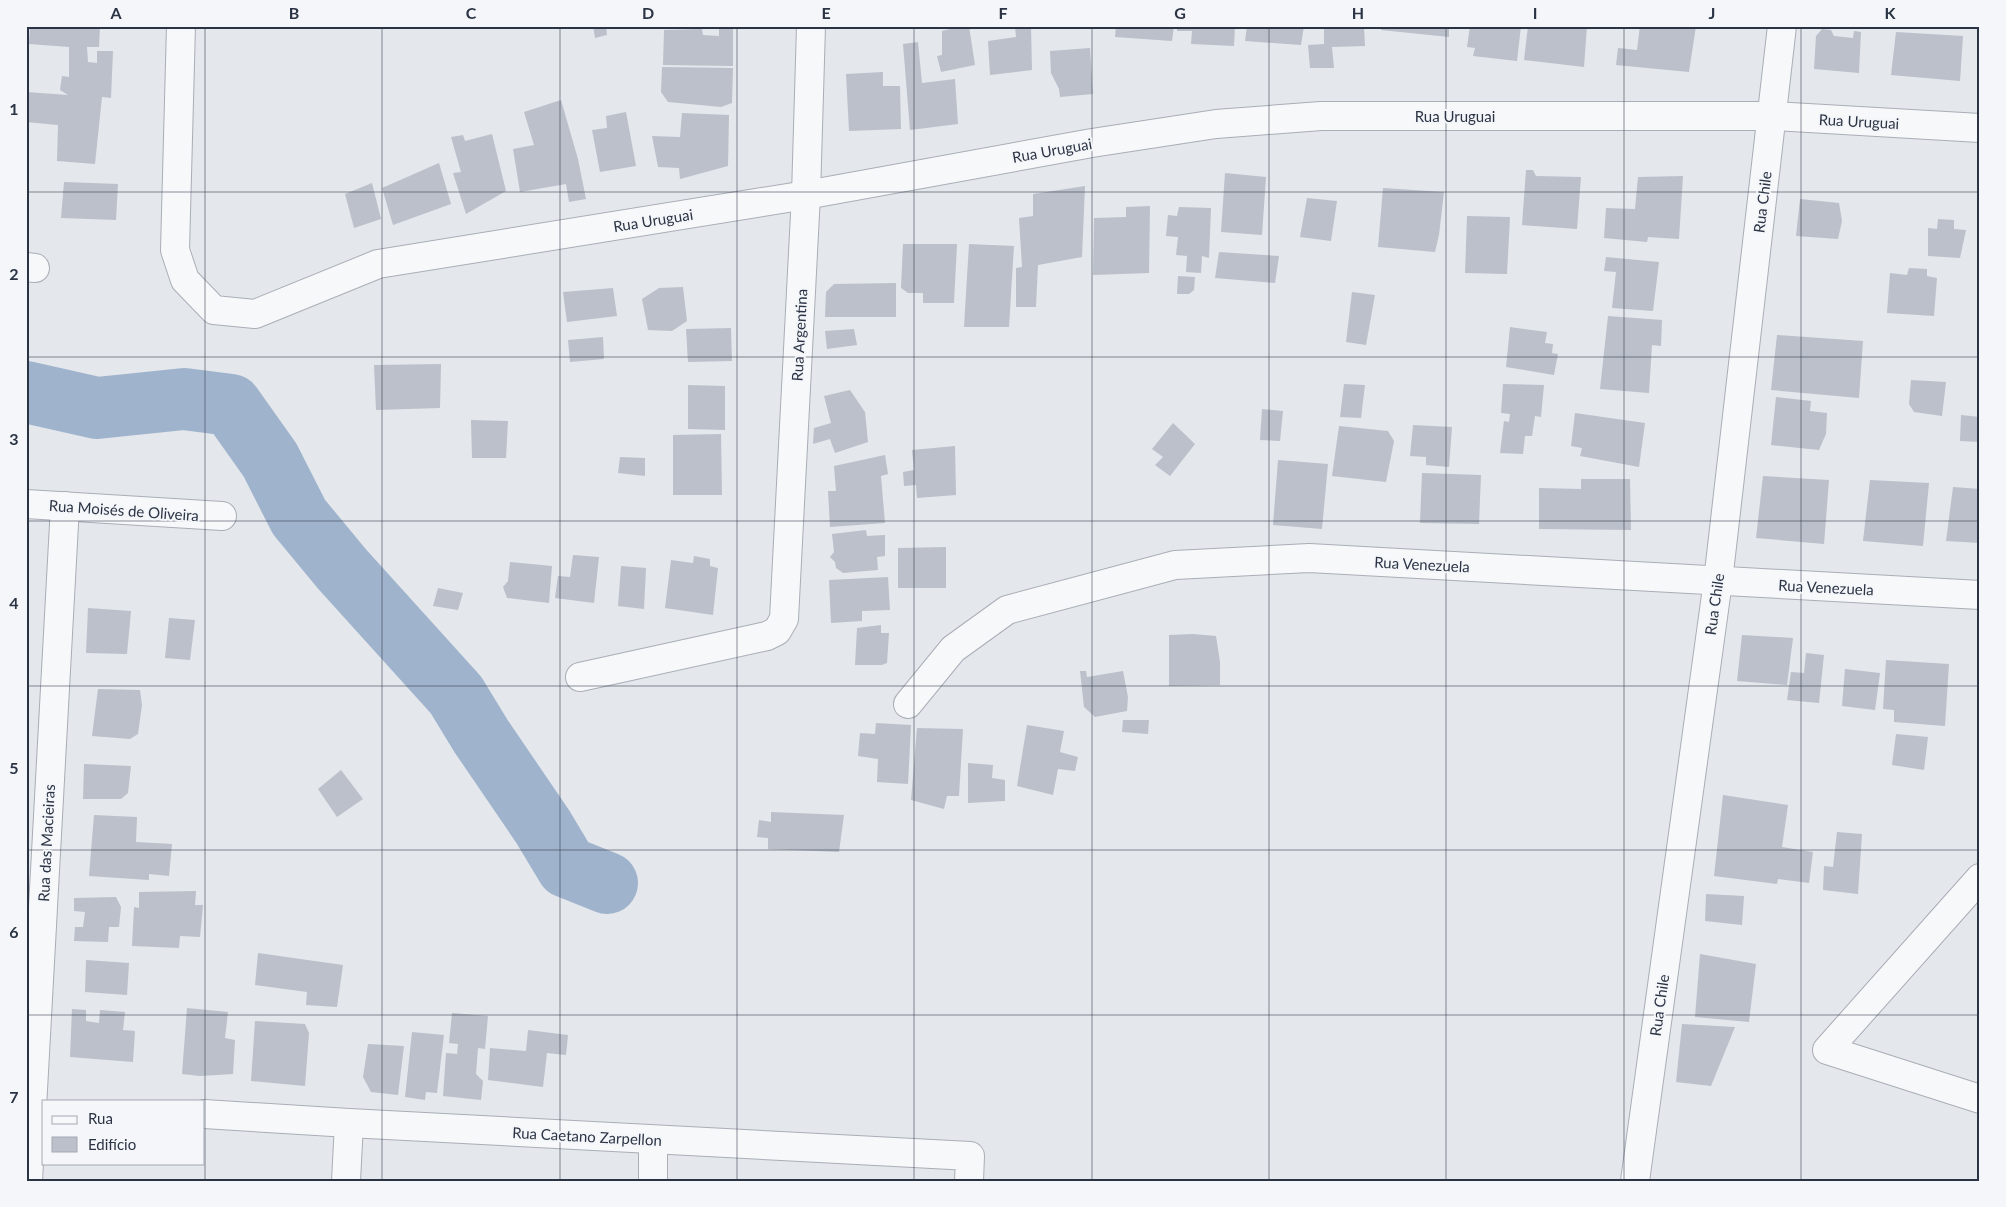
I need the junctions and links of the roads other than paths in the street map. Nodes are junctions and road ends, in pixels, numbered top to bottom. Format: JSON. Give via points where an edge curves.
{"nodes":[{"id":1,"x":181,"y":26,"type":"edge"},
{"id":2,"x":811,"y":26,"type":"edge"},
{"id":3,"x":1782,"y":26,"type":"edge"},
{"id":4,"x":1772,"y":116,"type":"junction"},
{"id":5,"x":1980,"y":128,"type":"edge"},
{"id":6,"x":806,"y":195,"type":"junction"},
{"id":7,"x":26,"y":504,"type":"edge"},
{"id":8,"x":65,"y":506,"type":"junction"},
{"id":9,"x":222,"y":516,"type":"dead end"},
{"id":10,"x":1718,"y":581,"type":"junction"},
{"id":11,"x":1980,"y":595,"type":"edge"},
{"id":12,"x":580,"y":677,"type":"dead end"},
{"id":13,"x":908,"y":704,"type":"dead end"},
{"id":14,"x":1980,"y":878,"type":"edge"},
{"id":15,"x":1980,"y":1099,"type":"edge"},
{"id":16,"x":34,"y":1103,"type":"edge"},
{"id":17,"x":205,"y":1114,"type":"edge"},
{"id":18,"x":350,"y":1123,"type":"junction"},
{"id":19,"x":654,"y":1140,"type":"junction"},
{"id":20,"x":969,"y":1168,"type":"edge"},
{"id":21,"x":28,"y":1181,"type":"edge"},
{"id":22,"x":346,"y":1181,"type":"edge"},
{"id":23,"x":652,"y":1181,"type":"edge"},
{"id":24,"x":1636,"y":1181,"type":"edge"}],
"edges":[{"from":1,"to":6,"type":"street","name":"Rua Uruguai","via":[[175,250],[186,280],[214,310],[255,314],[378,264]]},
{"from":2,"to":6,"type":"street","name":"Rua Argentina"},
{"from":3,"to":4,"type":"street","name":"Rua Chile"},
{"from":4,"to":5,"type":"street","name":"Rua Uruguai"},
{"from":4,"to":6,"type":"street","name":"Rua Uruguai","via":[[1321,116],[1216,124]]},
{"from":4,"to":10,"type":"street","name":"Rua Chile"},
{"from":6,"to":12,"type":"street","name":"Rua Argentina","via":[[784,618],[777,631],[768,636]]},
{"from":7,"to":8,"type":"street","name":"Rua Moisés de Oliveira"},
{"from":8,"to":9,"type":"street","name":"Rua Moisés de Oliveira"},
{"from":8,"to":16,"type":"street","name":"Rua das Macieiras"},
{"from":10,"to":11,"type":"street","name":"Rua Venezuela"},
{"from":10,"to":13,"type":"street","name":"Rua Venezuela","via":[[1309,558],[1175,565],[1007,610],[953,649]]},
{"from":10,"to":24,"type":"street","name":"Rua Chile"},
{"from":14,"to":15,"type":"street","via":[[1827,1050]]},
{"from":16,"to":21,"type":"street","name":"Rua das Macieiras"},
{"from":17,"to":18,"type":"street","name":"Rua Caetano Zarpellon"},
{"from":18,"to":19,"type":"street","name":"Rua Caetano Zarpellon"},
{"from":18,"to":22,"type":"street"},
{"from":19,"to":20,"type":"street","name":"Rua Caetano Zarpellon"},
{"from":19,"to":23,"type":"street"}]}
